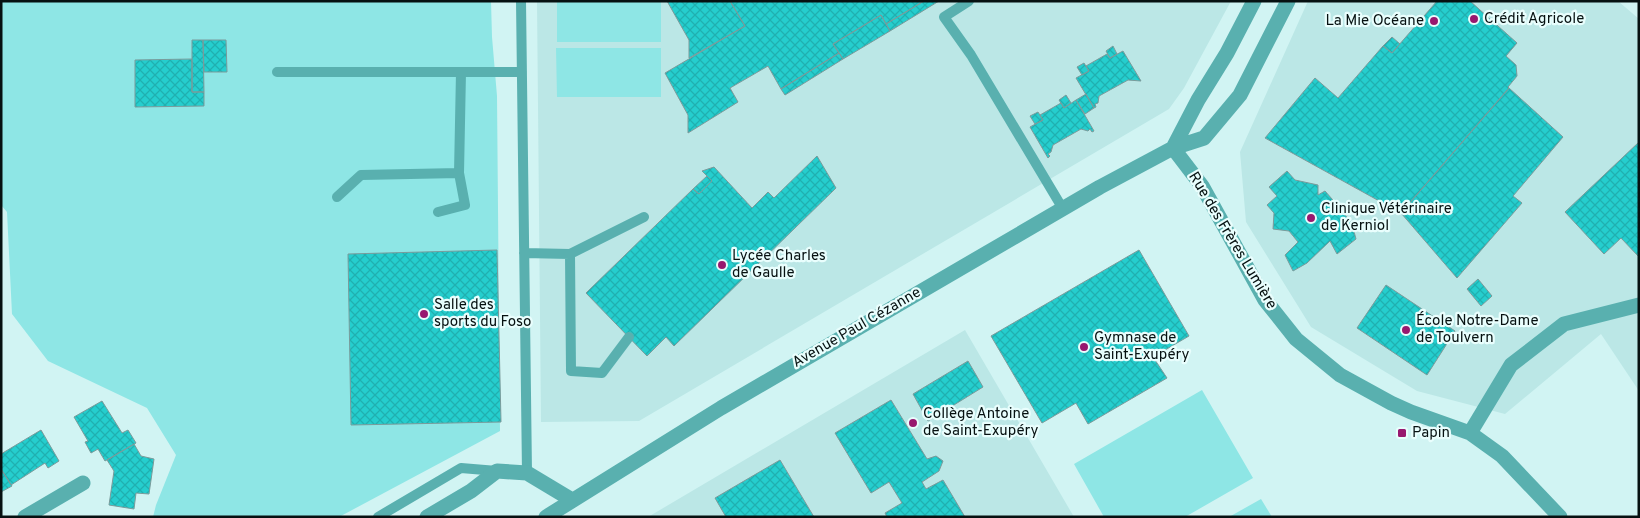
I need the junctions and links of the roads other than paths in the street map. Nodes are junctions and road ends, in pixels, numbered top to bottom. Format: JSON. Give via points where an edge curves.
{"nodes":[{"id":1,"x":521,"y":1,"type":"edge"},
{"id":2,"x":969,"y":1,"type":"edge"},
{"id":3,"x":1254,"y":1,"type":"edge"},
{"id":4,"x":1288,"y":1,"type":"edge"},
{"id":5,"x":277,"y":72,"type":"dead end"},
{"id":6,"x":461,"y":72,"type":"junction"},
{"id":7,"x":522,"y":72,"type":"junction"},
{"id":8,"x":1173,"y":148,"type":"junction"},
{"id":9,"x":459,"y":173,"type":"junction"},
{"id":10,"x":337,"y":197,"type":"dead end"},
{"id":11,"x":1062,"y":209,"type":"junction"},
{"id":12,"x":438,"y":212,"type":"dead end"},
{"id":13,"x":644,"y":217,"type":"dead end"},
{"id":14,"x":524,"y":253,"type":"junction"},
{"id":15,"x":570,"y":254,"type":"junction"},
{"id":16,"x":1639,"y":305,"type":"edge"},
{"id":17,"x":629,"y":337,"type":"dead end"},
{"id":18,"x":1470,"y":433,"type":"junction"},
{"id":19,"x":497,"y":471,"type":"junction"},
{"id":20,"x":527,"y":473,"type":"junction"},
{"id":21,"x":82,"y":483,"type":"dead end"},
{"id":22,"x":572,"y":500,"type":"junction"},
{"id":23,"x":25,"y":517,"type":"edge"},
{"id":24,"x":378,"y":517,"type":"edge"},
{"id":25,"x":427,"y":517,"type":"edge"},
{"id":26,"x":546,"y":517,"type":"edge"},
{"id":27,"x":1560,"y":517,"type":"edge"}],
"edges":[{"from":1,"to":7,"type":"lane"},
{"from":2,"to":11,"type":"lane","via":[[944,17],[971,55]]},
{"from":3,"to":8,"type":"street"},
{"from":4,"to":8,"type":"street","name":"Avenue Paul Cézanne","via":[[1240,95],[1204,138]]},
{"from":5,"to":6,"type":"lane"},
{"from":6,"to":7,"type":"lane"},
{"from":6,"to":9,"type":"lane"},
{"from":7,"to":14,"type":"lane"},
{"from":8,"to":11,"type":"street","name":"Avenue Paul Cézanne"},
{"from":8,"to":18,"type":"street","name":"Rue des Frères Lumière","via":[[1202,186],[1265,300],[1296,339],[1340,375],[1365,389],[1411,412]]},
{"from":9,"to":10,"type":"lane","via":[[361,174]]},
{"from":9,"to":12,"type":"lane","via":[[465,205]]},
{"from":11,"to":22,"type":"street","name":"Avenue Paul Cézanne","via":[[721,408]]},
{"from":13,"to":15,"type":"lane"},
{"from":14,"to":15,"type":"lane"},
{"from":14,"to":20,"type":"lane"},
{"from":15,"to":17,"type":"lane","via":[[571,371],[602,372]]},
{"from":16,"to":18,"type":"street","via":[[1564,324],[1511,365]]},
{"from":18,"to":27,"type":"street","name":"Rue des Frères Lumière","via":[[1502,456]]},
{"from":19,"to":20,"type":"street"},
{"from":19,"to":24,"type":"lane","via":[[462,468]]},
{"from":19,"to":25,"type":"street","via":[[471,492]]},
{"from":20,"to":22,"type":"street"},
{"from":21,"to":23,"type":"street"},
{"from":22,"to":26,"type":"street","name":"Avenue Paul Cézanne"}]}
